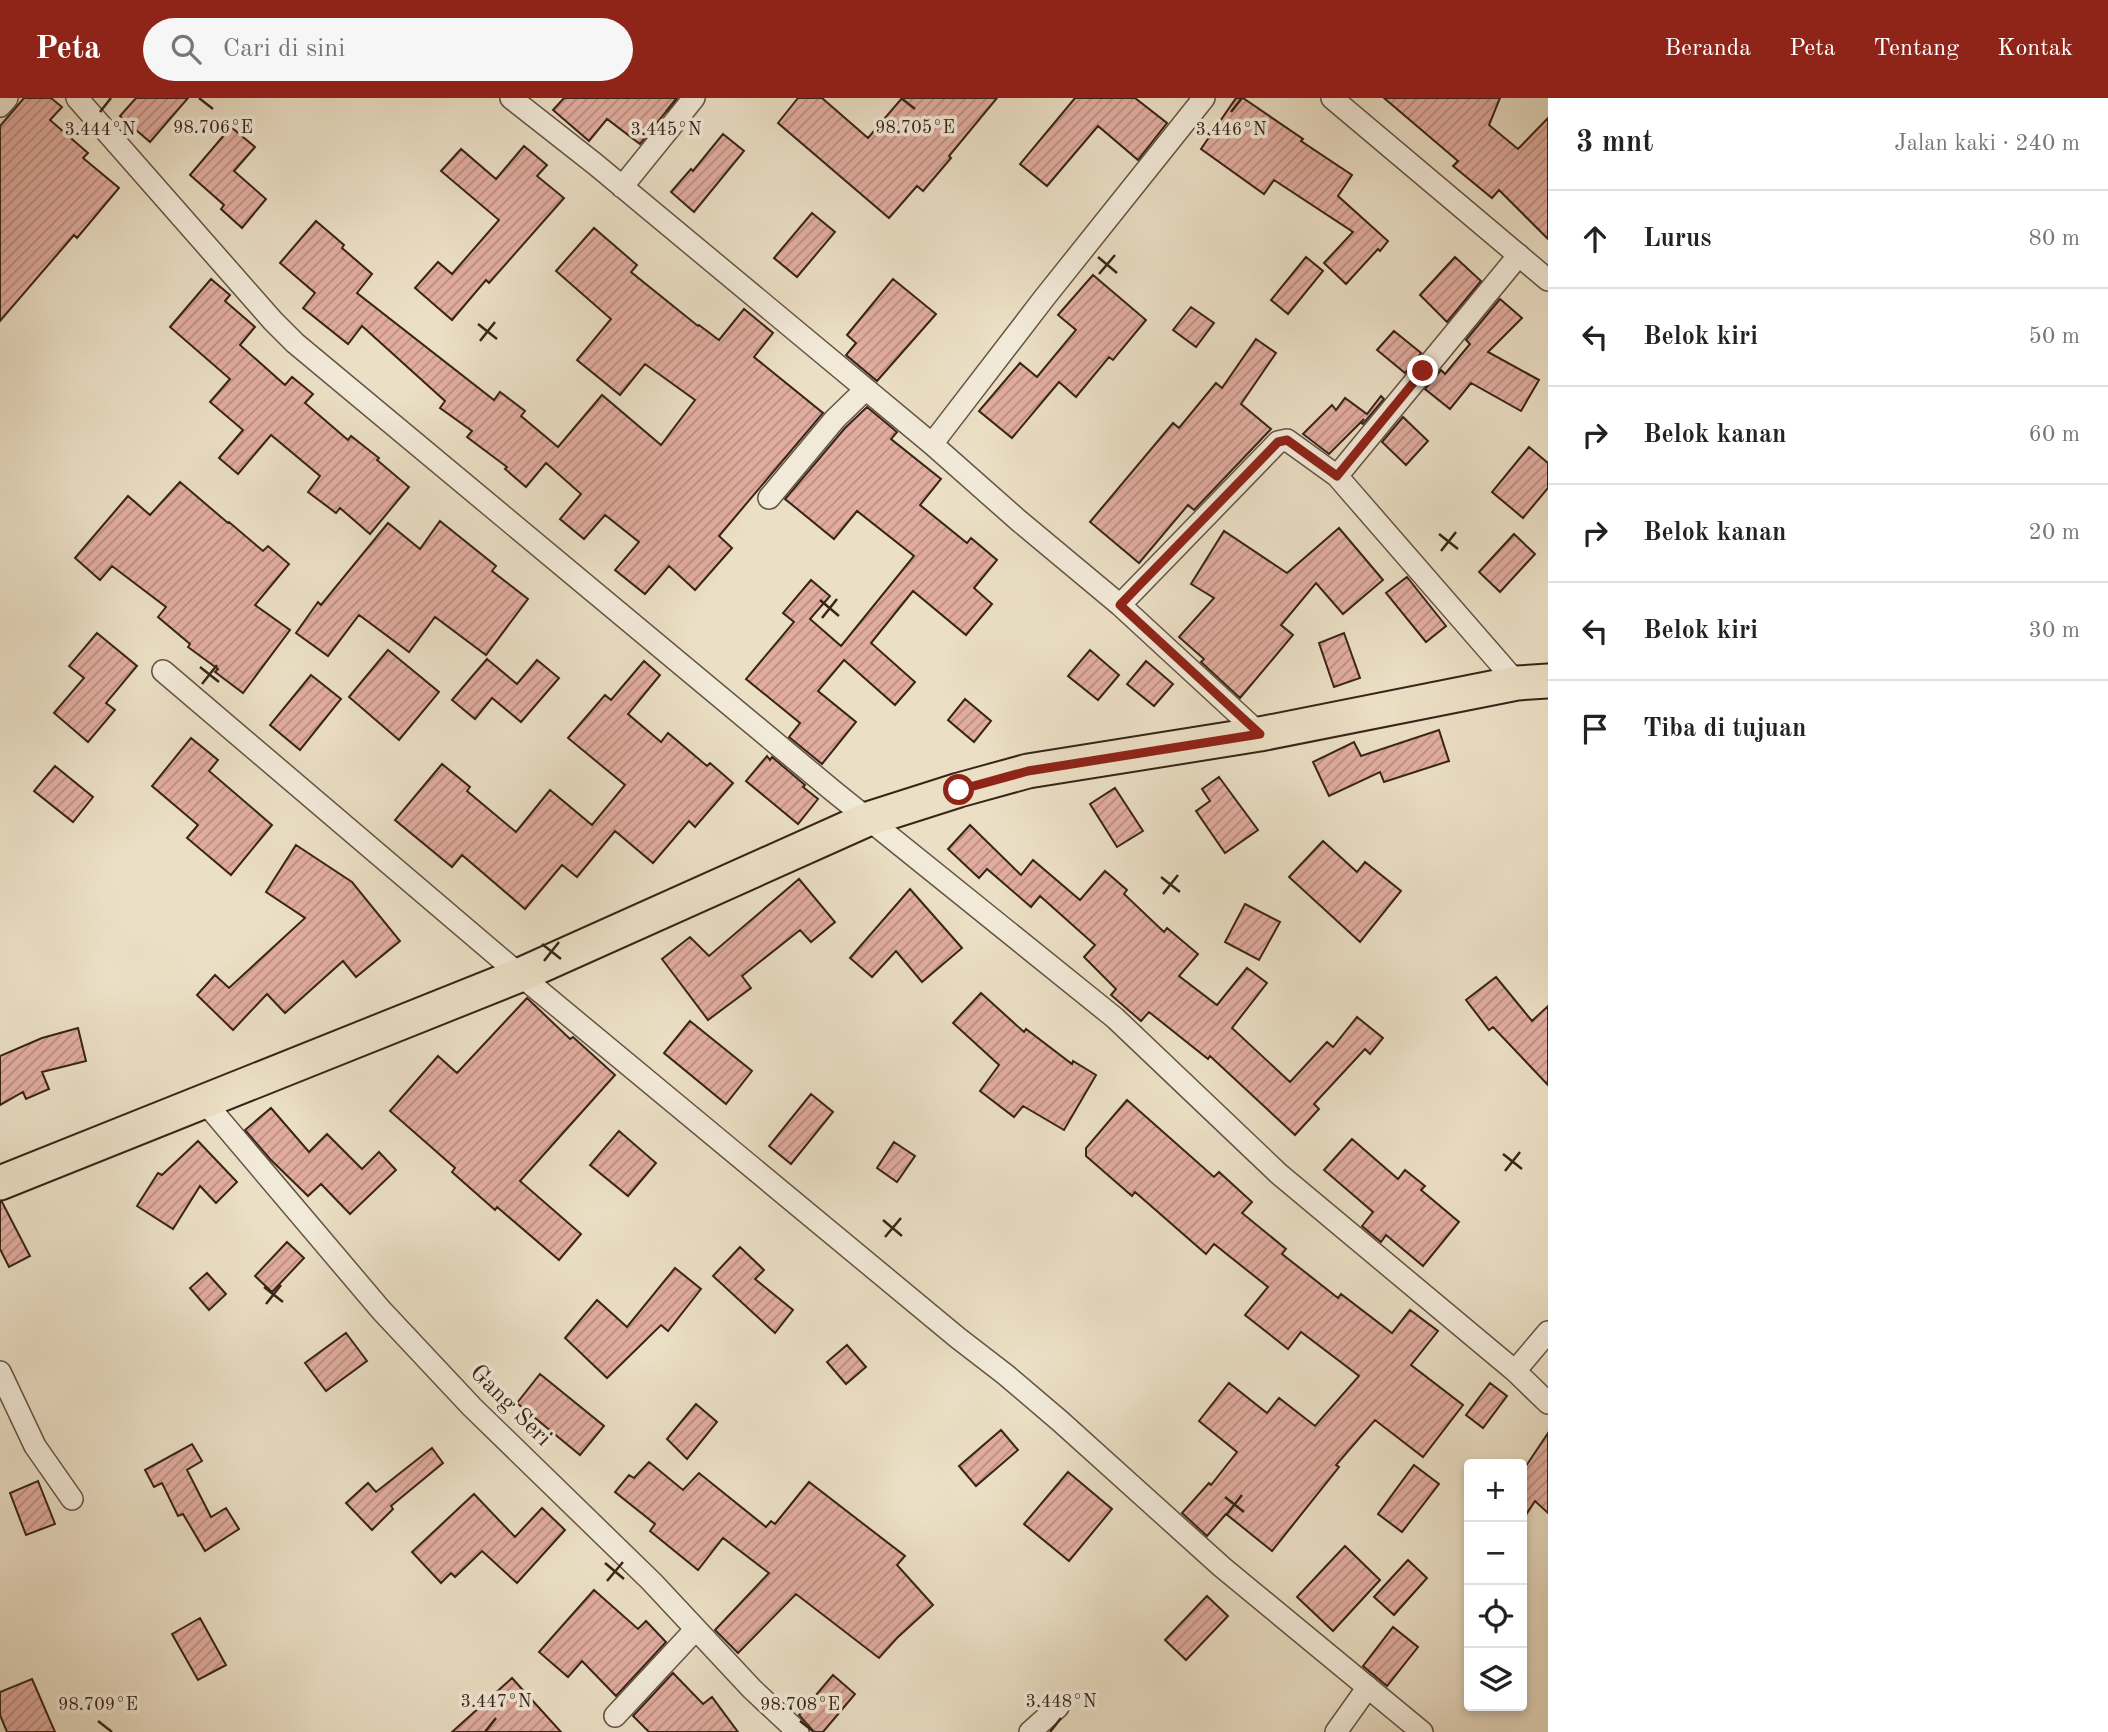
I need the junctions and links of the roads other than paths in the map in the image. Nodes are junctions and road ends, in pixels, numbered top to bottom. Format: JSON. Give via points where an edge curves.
{"nodes":[{"id":1,"x":6,"y":98,"type":"edge"},
{"id":2,"x":77,"y":98,"type":"edge"},
{"id":3,"x":511,"y":98,"type":"edge"},
{"id":4,"x":694,"y":98,"type":"edge"},
{"id":5,"x":1204,"y":98,"type":"edge"},
{"id":6,"x":1332,"y":98,"type":"edge"},
{"id":7,"x":0,"y":106,"type":"edge"},
{"id":8,"x":622,"y":187,"type":"junction"},
{"id":9,"x":1519,"y":255,"type":"junction"},
{"id":10,"x":1548,"y":280,"type":"edge"},
{"id":11,"x":866,"y":389,"type":"junction"},
{"id":12,"x":932,"y":444,"type":"junction"},
{"id":13,"x":1337,"y":476,"type":"junction"},
{"id":14,"x":769,"y":498,"type":"dead end"},
{"id":15,"x":1120,"y":605,"type":"junction"},
{"id":16,"x":163,"y":671,"type":"dead end"},
{"id":17,"x":1533,"y":682,"type":"edge"},
{"id":18,"x":1260,"y":734,"type":"junction"},
{"id":19,"x":868,"y":819,"type":"junction"},
{"id":20,"x":520,"y":975,"type":"junction"},
{"id":21,"x":203,"y":1100,"type":"junction"},
{"id":22,"x":0,"y":1184,"type":"edge"},
{"id":23,"x":1548,"y":1332,"type":"edge"},
{"id":24,"x":1515,"y":1371,"type":"junction"},
{"id":25,"x":0,"y":1372,"type":"edge"},
{"id":26,"x":1548,"y":1403,"type":"edge"},
{"id":27,"x":72,"y":1499,"type":"dead end"},
{"id":28,"x":696,"y":1629,"type":"junction"},
{"id":29,"x":1368,"y":1687,"type":"junction"},
{"id":30,"x":1058,"y":1707,"type":"dead end"},
{"id":31,"x":615,"y":1716,"type":"dead end"},
{"id":32,"x":797,"y":1732,"type":"edge"},
{"id":33,"x":1030,"y":1732,"type":"edge"},
{"id":34,"x":1336,"y":1732,"type":"edge"},
{"id":35,"x":1422,"y":1732,"type":"edge"}],
"edges":[{"from":1,"to":7,"type":"street"},
{"from":2,"to":19,"type":"street","via":[[295,343]]},
{"from":3,"to":8,"type":"street"},
{"from":4,"to":8,"type":"street"},
{"from":5,"to":12,"type":"street"},
{"from":6,"to":9,"type":"street"},
{"from":8,"to":11,"type":"street"},
{"from":9,"to":10,"type":"street"},
{"from":9,"to":13,"type":"street"},
{"from":11,"to":12,"type":"street"},
{"from":11,"to":14,"type":"street"},
{"from":12,"to":15,"type":"street"},
{"from":13,"to":15,"type":"street","via":[[1297,446],[1281,440]]},
{"from":13,"to":17,"type":"street"},
{"from":15,"to":18,"type":"street"},
{"from":16,"to":20,"type":"street"},
{"from":17,"to":18,"type":"main road"},
{"from":18,"to":19,"type":"main road","via":[[1028,771]]},
{"from":19,"to":20,"type":"main road"},
{"from":19,"to":24,"type":"street","via":[[1115,1018],[1279,1174]]},
{"from":20,"to":21,"type":"main road"},
{"from":20,"to":29,"type":"street","via":[[1060,1421],[1222,1567]]},
{"from":21,"to":22,"type":"main road"},
{"from":21,"to":28,"type":"street","name":"Gang Seri","via":[[319,1238],[472,1407]]},
{"from":23,"to":24,"type":"street"},
{"from":24,"to":26,"type":"street"},
{"from":25,"to":27,"type":"street","via":[[35,1446]]},
{"from":28,"to":31,"type":"street"},
{"from":28,"to":32,"type":"street","name":"Gang Seri"},
{"from":29,"to":34,"type":"street"},
{"from":29,"to":35,"type":"street"},
{"from":30,"to":33,"type":"street"}]}
